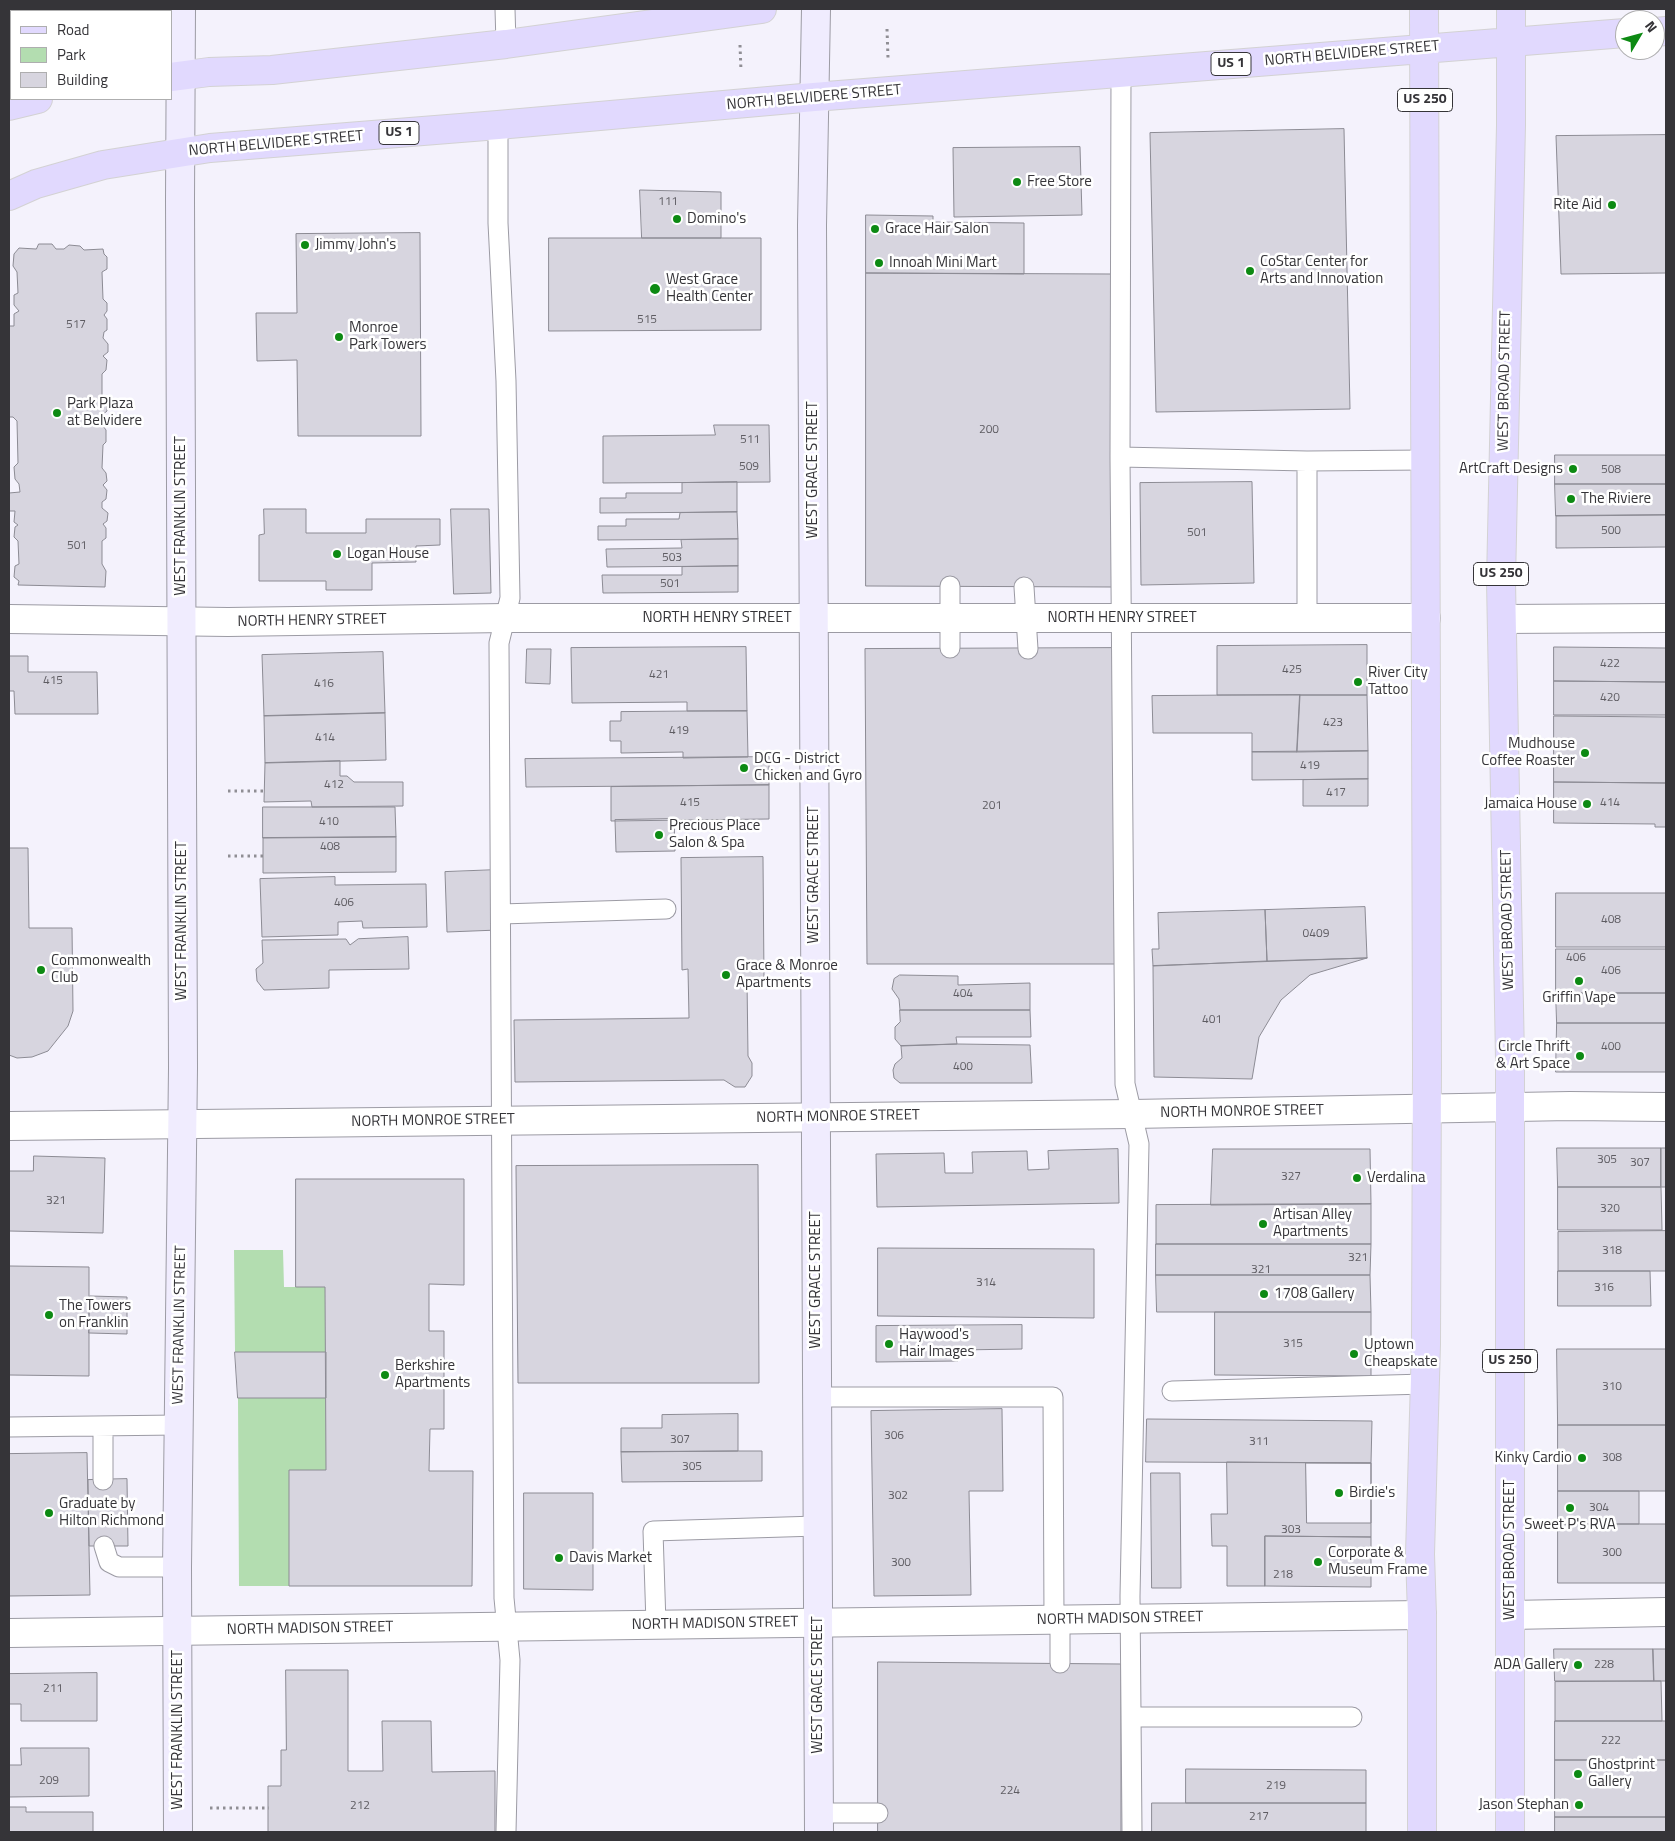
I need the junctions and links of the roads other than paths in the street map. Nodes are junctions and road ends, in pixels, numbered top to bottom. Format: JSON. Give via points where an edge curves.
{"nodes":[{"id":1,"x":181,"y":9,"type":"edge"},
{"id":2,"x":505,"y":9,"type":"edge"},
{"id":3,"x":762,"y":9,"type":"edge"},
{"id":4,"x":816,"y":9,"type":"edge"},
{"id":5,"x":1424,"y":9,"type":"edge"},
{"id":6,"x":1511,"y":9,"type":"edge"},
{"id":7,"x":1615,"y":34,"type":"edge"},
{"id":8,"x":1511,"y":41,"type":"junction"},
{"id":9,"x":506,"y":44,"type":"junction"},
{"id":10,"x":1424,"y":48,"type":"junction"},
{"id":11,"x":1121,"y":73,"type":"junction"},
{"id":12,"x":176,"y":76,"type":"edge"},
{"id":13,"x":814,"y":97,"type":"junction"},
{"id":14,"x":34,"y":100,"type":"edge"},
{"id":15,"x":9,"y":106,"type":"edge"},
{"id":16,"x":498,"y":125,"type":"junction"},
{"id":17,"x":181,"y":152,"type":"junction"},
{"id":18,"x":9,"y":196,"type":"edge"},
{"id":19,"x":1120,"y":457,"type":"junction"},
{"id":20,"x":1425,"y":460,"type":"junction"},
{"id":21,"x":1307,"y":461,"type":"junction"},
{"id":22,"x":950,"y":586,"type":"dead end"},
{"id":23,"x":1024,"y":587,"type":"dead end"},
{"id":24,"x":505,"y":618,"type":"junction"},
{"id":25,"x":813,"y":618,"type":"junction"},
{"id":26,"x":950,"y":618,"type":"junction"},
{"id":27,"x":1025,"y":618,"type":"junction"},
{"id":28,"x":1121,"y":618,"type":"junction"},
{"id":29,"x":1307,"y":618,"type":"junction"},
{"id":30,"x":1426,"y":618,"type":"junction"},
{"id":31,"x":1666,"y":618,"type":"edge"},
{"id":32,"x":9,"y":619,"type":"edge"},
{"id":33,"x":1502,"y":619,"type":"junction"},
{"id":34,"x":182,"y":621,"type":"junction"},
{"id":35,"x":950,"y":648,"type":"dead end"},
{"id":36,"x":1028,"y":648,"type":"dead end"},
{"id":37,"x":666,"y":909,"type":"dead end"},
{"id":38,"x":501,"y":914,"type":"junction"},
{"id":39,"x":1510,"y":1107,"type":"junction"},
{"id":40,"x":1666,"y":1107,"type":"edge"},
{"id":41,"x":1427,"y":1109,"type":"junction"},
{"id":42,"x":1132,"y":1114,"type":"junction"},
{"id":43,"x":815,"y":1117,"type":"junction"},
{"id":44,"x":501,"y":1121,"type":"junction"},
{"id":45,"x":182,"y":1124,"type":"junction"},
{"id":46,"x":9,"y":1126,"type":"edge"},
{"id":47,"x":1425,"y":1384,"type":"junction"},
{"id":48,"x":1172,"y":1391,"type":"dead end"},
{"id":49,"x":816,"y":1397,"type":"junction"},
{"id":50,"x":178,"y":1425,"type":"junction"},
{"id":51,"x":103,"y":1426,"type":"junction"},
{"id":52,"x":9,"y":1427,"type":"edge"},
{"id":53,"x":103,"y":1480,"type":"dead end"},
{"id":54,"x":818,"y":1526,"type":"junction"},
{"id":55,"x":104,"y":1546,"type":"dead end"},
{"id":56,"x":177,"y":1567,"type":"junction"},
{"id":57,"x":1666,"y":1612,"type":"edge"},
{"id":58,"x":1422,"y":1615,"type":"junction"},
{"id":59,"x":1510,"y":1615,"type":"junction"},
{"id":60,"x":1130,"y":1619,"type":"junction"},
{"id":61,"x":1057,"y":1620,"type":"junction"},
{"id":62,"x":818,"y":1622,"type":"junction"},
{"id":63,"x":656,"y":1624,"type":"junction"},
{"id":64,"x":506,"y":1627,"type":"junction"},
{"id":65,"x":177,"y":1631,"type":"junction"},
{"id":66,"x":9,"y":1633,"type":"edge"},
{"id":67,"x":1060,"y":1663,"type":"dead end"},
{"id":68,"x":1131,"y":1717,"type":"junction"},
{"id":69,"x":1352,"y":1717,"type":"dead end"},
{"id":70,"x":878,"y":1813,"type":"dead end"},
{"id":71,"x":819,"y":1823,"type":"edge"},
{"id":72,"x":178,"y":1832,"type":"edge"},
{"id":73,"x":506,"y":1832,"type":"edge"},
{"id":74,"x":1132,"y":1832,"type":"edge"},
{"id":75,"x":1422,"y":1832,"type":"edge"},
{"id":76,"x":1510,"y":1832,"type":"edge"}],
"edges":[{"from":1,"to":12,"type":"street","name":"WEST FRANKLIN STREET"},
{"from":2,"to":9,"type":"lane"},
{"from":3,"to":9,"type":"main road"},
{"from":4,"to":13,"type":"street","name":"WEST GRACE STREET"},
{"from":5,"to":10,"type":"main road","number":"US 250"},
{"from":6,"to":8,"type":"main road","name":"WEST BROAD STREET","number":"US 250"},
{"from":7,"to":8,"type":"main road","name":"NORTH BELVIDERE STREET","number":"US 1"},
{"from":8,"to":10,"type":"main road","name":"NORTH BELVIDERE STREET","number":"US 1"},
{"from":8,"to":33,"type":"main road","name":"WEST BROAD STREET","number":"US 250"},
{"from":9,"to":12,"type":"main road","via":[[272,70]]},
{"from":10,"to":11,"type":"main road","name":"NORTH BELVIDERE STREET","number":"US 1"},
{"from":10,"to":20,"type":"main road","number":"US 250"},
{"from":11,"to":13,"type":"main road","name":"NORTH BELVIDERE STREET","number":"US 1"},
{"from":11,"to":19,"type":"lane"},
{"from":12,"to":17,"type":"street","name":"WEST FRANKLIN STREET"},
{"from":13,"to":16,"type":"main road","name":"NORTH BELVIDERE STREET","number":"US 1"},
{"from":13,"to":25,"type":"street","name":"WEST GRACE STREET"},
{"from":14,"to":15,"type":"main road"},
{"from":16,"to":17,"type":"main road","name":"NORTH BELVIDERE STREET","number":"US 1"},
{"from":16,"to":24,"type":"lane","via":[[510,598]]},
{"from":17,"to":18,"type":"main road","name":"NORTH BELVIDERE STREET","number":"US 1","via":[[102,165],[36,184]]},
{"from":17,"to":34,"type":"street","name":"WEST FRANKLIN STREET"},
{"from":19,"to":21,"type":"lane"},
{"from":19,"to":28,"type":"lane"},
{"from":20,"to":21,"type":"lane"},
{"from":20,"to":30,"type":"main road","number":"US 250"},
{"from":21,"to":29,"type":"lane"},
{"from":22,"to":26,"type":"lane"},
{"from":23,"to":27,"type":"lane"},
{"from":24,"to":25,"type":"street","name":"NORTH HENRY STREET"},
{"from":24,"to":34,"type":"street","name":"NORTH HENRY STREET"},
{"from":24,"to":38,"type":"lane","via":[[499,643]]},
{"from":25,"to":26,"type":"street","name":"NORTH HENRY STREET"},
{"from":25,"to":43,"type":"street","name":"WEST GRACE STREET"},
{"from":26,"to":27,"type":"street","name":"NORTH HENRY STREET"},
{"from":26,"to":35,"type":"lane"},
{"from":27,"to":28,"type":"street","name":"NORTH HENRY STREET"},
{"from":27,"to":36,"type":"lane"},
{"from":28,"to":29,"type":"street","name":"NORTH HENRY STREET"},
{"from":28,"to":42,"type":"lane","via":[[1125,1084]]},
{"from":29,"to":30,"type":"street","name":"NORTH HENRY STREET"},
{"from":30,"to":41,"type":"main road","number":"US 250"},
{"from":31,"to":33,"type":"street"},
{"from":32,"to":34,"type":"street","name":"NORTH HENRY STREET"},
{"from":33,"to":39,"type":"main road","name":"WEST BROAD STREET","number":"US 250"},
{"from":34,"to":45,"type":"street","name":"WEST FRANKLIN STREET"},
{"from":37,"to":38,"type":"lane"},
{"from":38,"to":44,"type":"lane"},
{"from":39,"to":40,"type":"street","name":"NORTH MONROE STREET"},
{"from":39,"to":41,"type":"street","name":"NORTH MONROE STREET"},
{"from":39,"to":59,"type":"main road","name":"WEST BROAD STREET","number":"US 250"},
{"from":41,"to":42,"type":"street","name":"NORTH MONROE STREET"},
{"from":41,"to":47,"type":"main road","number":"US 250"},
{"from":42,"to":43,"type":"street","name":"NORTH MONROE STREET"},
{"from":42,"to":60,"type":"lane","via":[[1139,1144]]},
{"from":43,"to":44,"type":"street","name":"NORTH MONROE STREET"},
{"from":43,"to":49,"type":"street","name":"WEST GRACE STREET"},
{"from":44,"to":45,"type":"street","name":"NORTH MONROE STREET"},
{"from":44,"to":64,"type":"lane"},
{"from":45,"to":46,"type":"street","name":"NORTH MONROE STREET"},
{"from":45,"to":50,"type":"street","name":"WEST FRANKLIN STREET"},
{"from":47,"to":48,"type":"lane"},
{"from":47,"to":58,"type":"main road","number":"US 250","via":[[1420,1554]]},
{"from":49,"to":54,"type":"street","name":"WEST GRACE STREET"},
{"from":49,"to":61,"type":"lane","via":[[1053,1397]]},
{"from":50,"to":51,"type":"lane"},
{"from":50,"to":56,"type":"street","name":"WEST FRANKLIN STREET"},
{"from":51,"to":52,"type":"lane"},
{"from":51,"to":53,"type":"lane"},
{"from":54,"to":62,"type":"street","name":"WEST GRACE STREET"},
{"from":54,"to":63,"type":"lane","via":[[654,1531]]},
{"from":55,"to":56,"type":"lane","via":[[109,1562],[119,1567]]},
{"from":56,"to":65,"type":"street","name":"WEST FRANKLIN STREET"},
{"from":57,"to":59,"type":"street"},
{"from":58,"to":60,"type":"street","name":"NORTH MADISON STREET"},
{"from":58,"to":75,"type":"main road","number":"US 250"},
{"from":59,"to":76,"type":"main road","name":"WEST BROAD STREET","number":"US 250"},
{"from":60,"to":61,"type":"street","name":"NORTH MADISON STREET"},
{"from":60,"to":68,"type":"lane"},
{"from":61,"to":62,"type":"street","name":"NORTH MADISON STREET"},
{"from":61,"to":67,"type":"lane"},
{"from":62,"to":63,"type":"street","name":"NORTH MADISON STREET"},
{"from":62,"to":71,"type":"street","name":"WEST GRACE STREET"},
{"from":63,"to":64,"type":"street","name":"NORTH MADISON STREET"},
{"from":64,"to":65,"type":"street","name":"NORTH MADISON STREET"},
{"from":64,"to":73,"type":"lane","via":[[510,1660]]},
{"from":65,"to":66,"type":"street","name":"NORTH MADISON STREET"},
{"from":65,"to":72,"type":"street","name":"WEST FRANKLIN STREET"},
{"from":68,"to":69,"type":"lane"},
{"from":68,"to":74,"type":"lane"},
{"from":70,"to":71,"type":"lane"}]}
